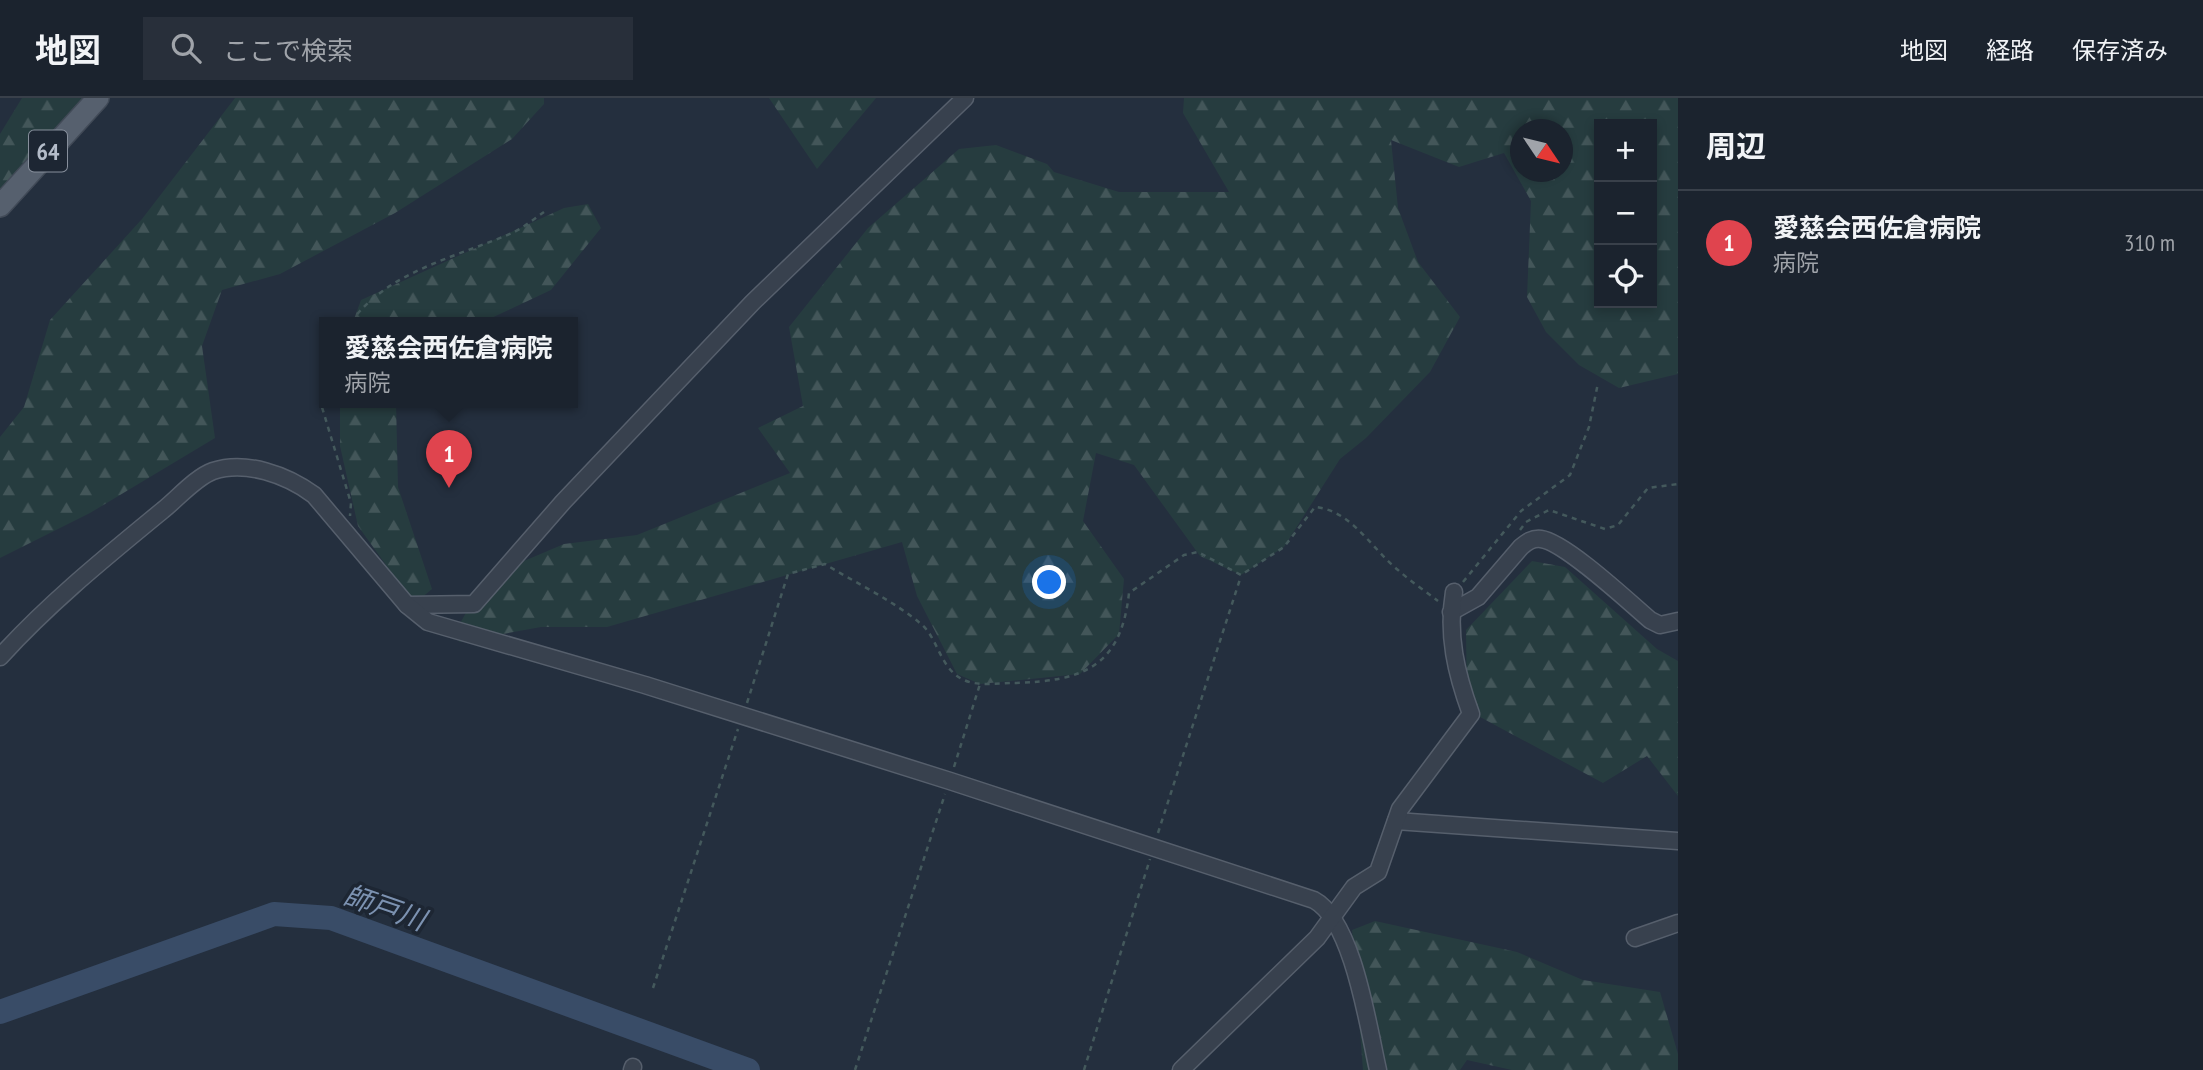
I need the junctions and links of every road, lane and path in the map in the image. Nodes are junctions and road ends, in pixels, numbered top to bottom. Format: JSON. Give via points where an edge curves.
{"nodes":[{"id":1,"x":97,"y":98,"type":"edge"},
{"id":2,"x":965,"y":98,"type":"edge"},
{"id":3,"x":0,"y":206,"type":"edge"},
{"id":4,"x":544,"y":212,"type":"dead end"},
{"id":5,"x":356,"y":317,"type":"edge"},
{"id":6,"x":1598,"y":383,"type":"dead end"},
{"id":7,"x":322,"y":408,"type":"edge"},
{"id":8,"x":1678,"y":484,"type":"edge"},
{"id":9,"x":346,"y":530,"type":"junction"},
{"id":10,"x":1515,"y":553,"type":"junction"},
{"id":11,"x":1241,"y":575,"type":"junction"},
{"id":12,"x":1454,"y":592,"type":"joint"},
{"id":13,"x":407,"y":605,"type":"junction"},
{"id":14,"x":1451,"y":612,"type":"junction"},
{"id":15,"x":1678,"y":621,"type":"edge"},
{"id":16,"x":0,"y":657,"type":"edge"},
{"id":17,"x":980,"y":684,"type":"junction"},
{"id":18,"x":742,"y":716,"type":"junction"},
{"id":19,"x":950,"y":780,"type":"junction"},
{"id":20,"x":1396,"y":821,"type":"junction"},
{"id":21,"x":1678,"y":841,"type":"edge"},
{"id":22,"x":1154,"y":846,"type":"junction"},
{"id":23,"x":1334,"y":918,"type":"junction"},
{"id":24,"x":1678,"y":923,"type":"edge"},
{"id":25,"x":1635,"y":938,"type":"dead end"},
{"id":26,"x":653,"y":988,"type":"dead end"},
{"id":27,"x":855,"y":1070,"type":"edge"},
{"id":28,"x":1084,"y":1070,"type":"edge"},
{"id":29,"x":1181,"y":1070,"type":"edge"},
{"id":30,"x":1378,"y":1070,"type":"edge"}],
"edges":[{"from":1,"to":3,"type":"main road","number":"64"},
{"from":2,"to":13,"type":"street","via":[[752,302],[563,502],[474,604]]},
{"from":4,"to":5,"type":"path","via":[[515,232],[389,285]]},
{"from":6,"to":12,"type":"path","via":[[1589,427],[1570,475],[1521,511]]},
{"from":7,"to":9,"type":"path","via":[[351,503]]},
{"from":8,"to":10,"type":"path","via":[[1648,488],[1618,525],[1605,529],[1549,510],[1538,514],[1516,535]]},
{"from":9,"to":13,"type":"street"},
{"from":9,"to":16,"type":"street","via":[[301,485],[250,468],[211,472],[88,570]]},
{"from":10,"to":14,"type":"street","via":[[1479,597]]},
{"from":10,"to":15,"type":"street","via":[[1530,540],[1551,543],[1650,620],[1660,625]]},
{"from":11,"to":14,"type":"path","via":[[1284,547],[1315,507],[1325,508],[1349,522],[1396,570]]},
{"from":11,"to":17,"type":"path","via":[[1198,552],[1184,555],[1129,593],[1116,645],[1102,663],[1080,674],[1039,682]]},
{"from":11,"to":22,"type":"path"},
{"from":12,"to":14,"type":"street"},
{"from":13,"to":18,"type":"street","via":[[429,622],[450,630]]},
{"from":14,"to":20,"type":"street","via":[[1454,668],[1471,714],[1400,809]]},
{"from":17,"to":18,"type":"path","via":[[962,679],[945,664],[922,625],[825,564],[788,574]]},
{"from":17,"to":19,"type":"path"},
{"from":18,"to":19,"type":"street"},
{"from":18,"to":26,"type":"path"},
{"from":19,"to":22,"type":"street"},
{"from":19,"to":27,"type":"path"},
{"from":20,"to":21,"type":"street"},
{"from":20,"to":23,"type":"street","via":[[1378,872],[1354,887]]},
{"from":22,"to":23,"type":"street","via":[[1314,900]]},
{"from":22,"to":28,"type":"path"},
{"from":23,"to":29,"type":"street"},
{"from":23,"to":30,"type":"street","via":[[1342,930]]},
{"from":24,"to":25,"type":"street"}]}
